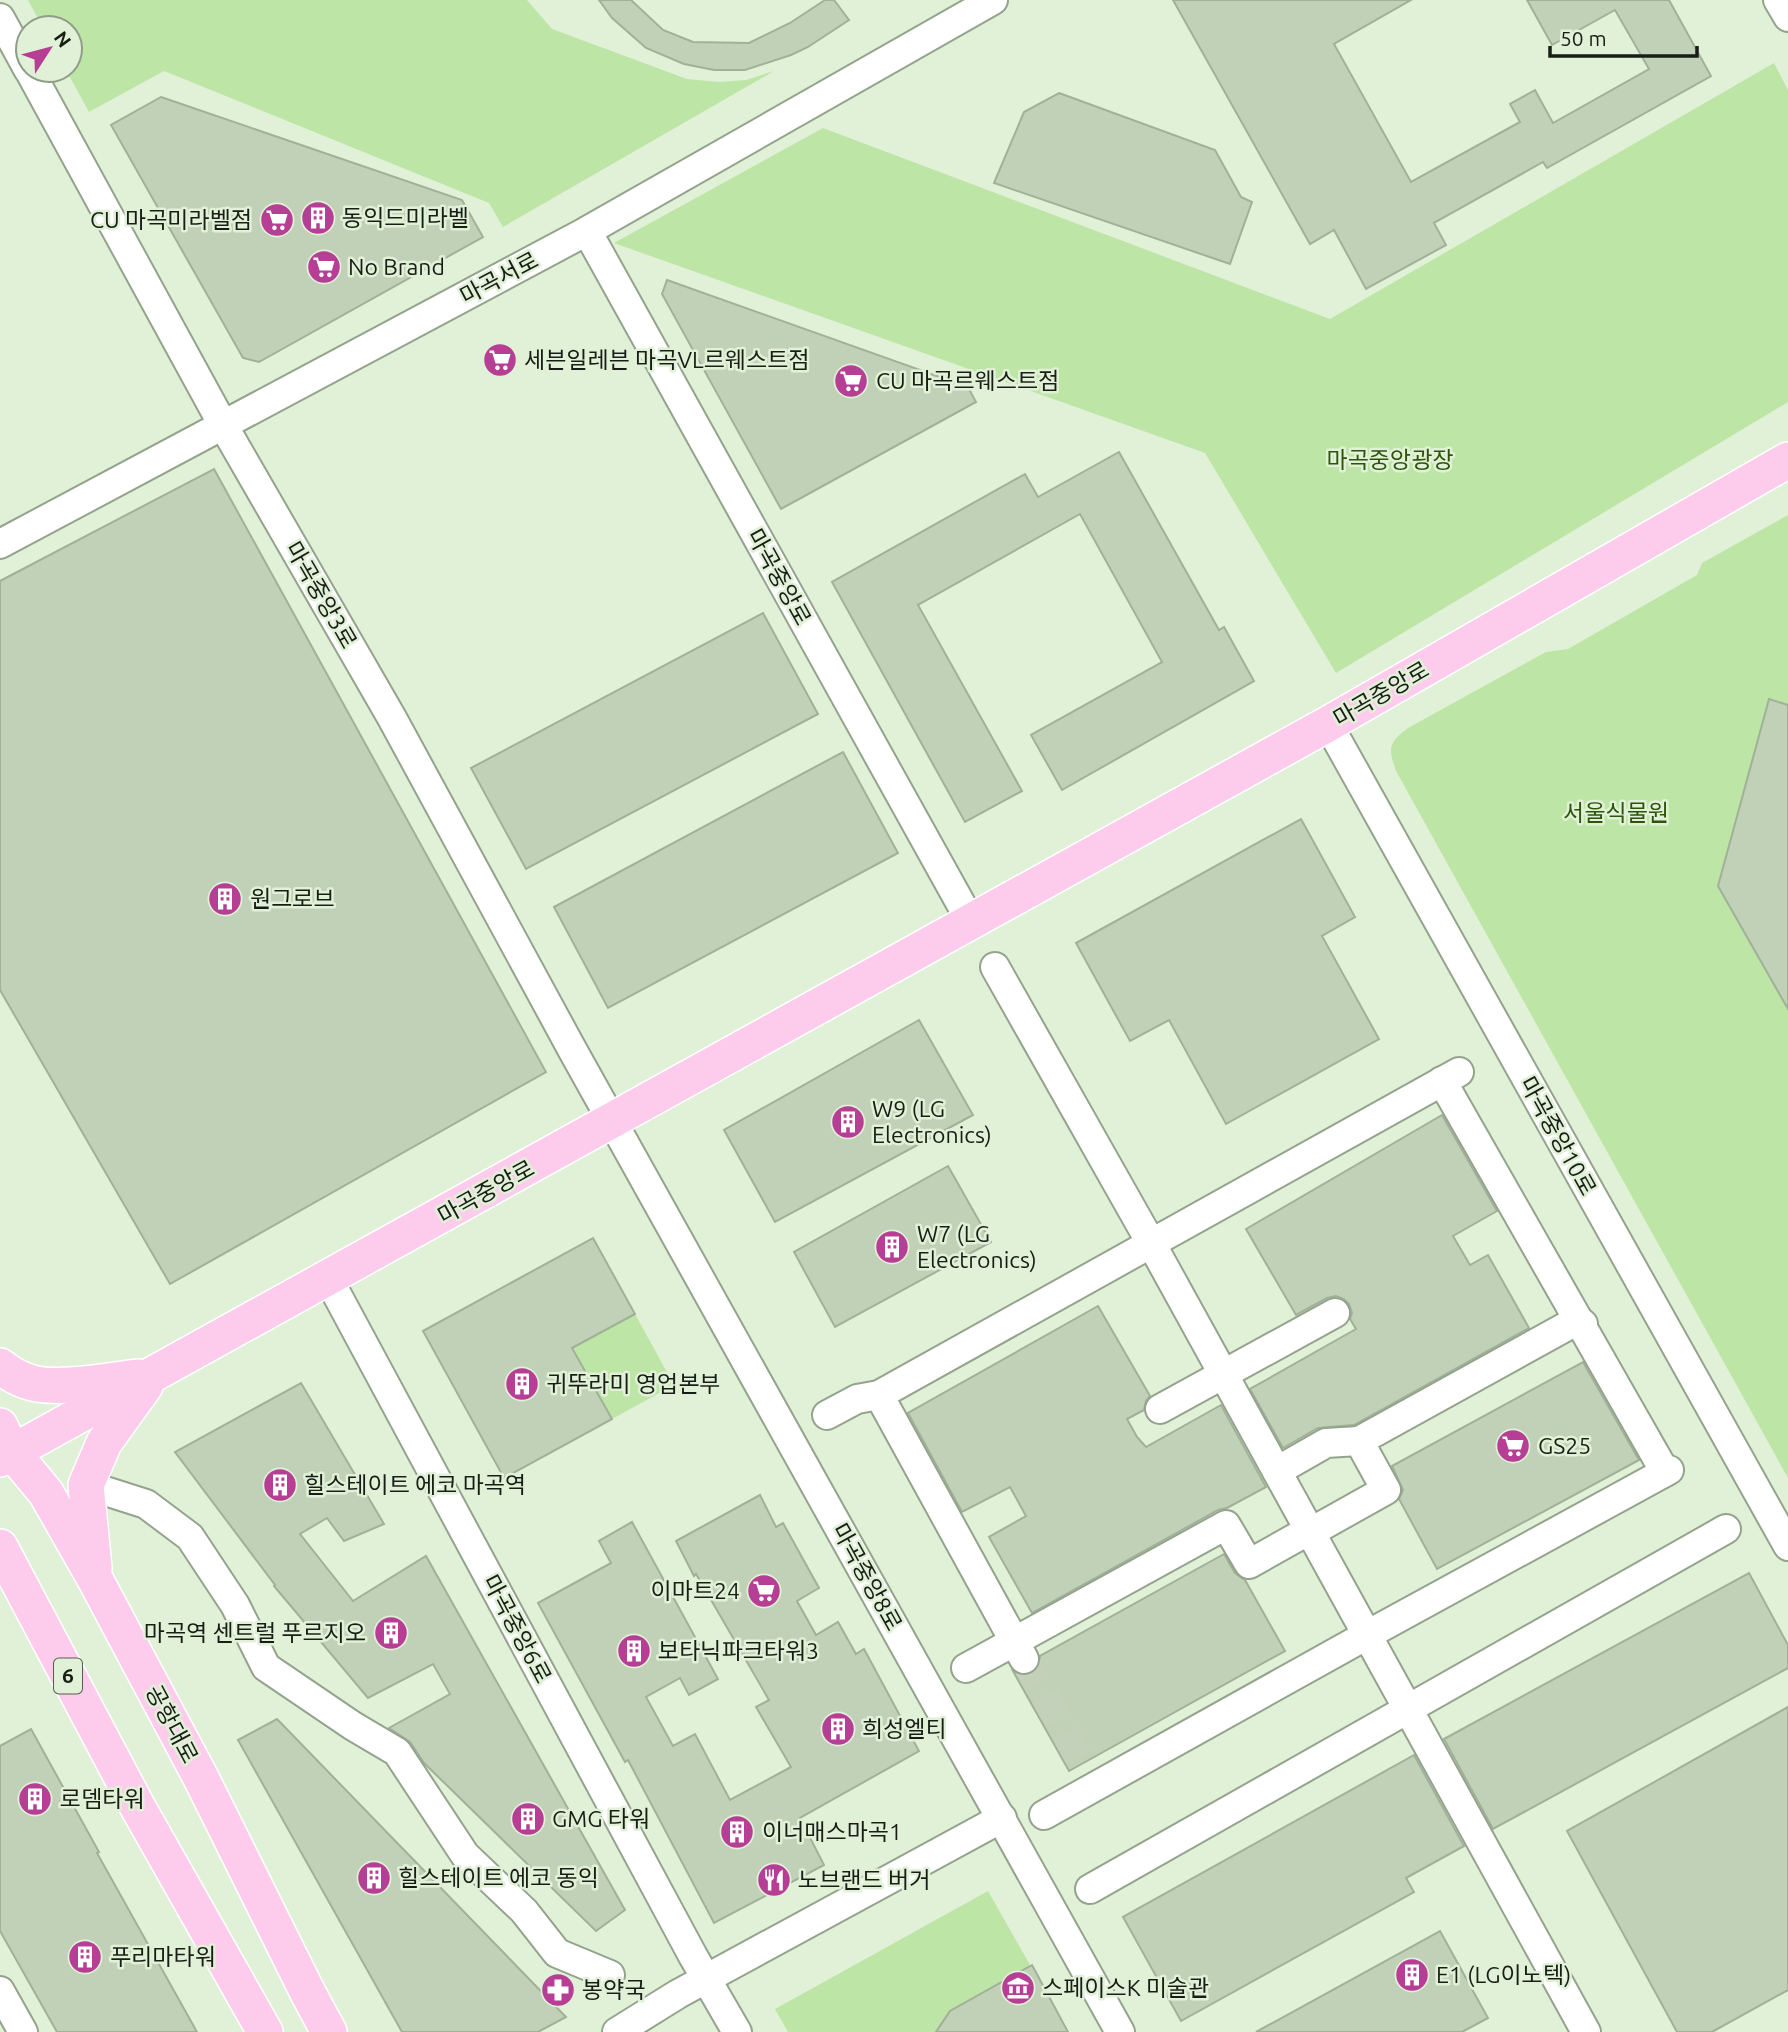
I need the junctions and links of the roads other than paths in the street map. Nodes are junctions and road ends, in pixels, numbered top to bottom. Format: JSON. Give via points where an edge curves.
{"nodes":[{"id":1,"x":993,"y":0,"type":"edge"},
{"id":2,"x":1778,"y":0,"type":"edge"},
{"id":3,"x":1788,"y":17,"type":"edge"},
{"id":4,"x":0,"y":18,"type":"edge"},
{"id":5,"x":14,"y":44,"type":"edge"},
{"id":6,"x":36,"y":84,"type":"edge"},
{"id":7,"x":587,"y":231,"type":"junction"},
{"id":8,"x":223,"y":425,"type":"junction"},
{"id":9,"x":1788,"y":460,"type":"edge"},
{"id":10,"x":0,"y":544,"type":"edge"},
{"id":11,"x":1328,"y":724,"type":"junction"},
{"id":12,"x":971,"y":922,"type":"junction"},
{"id":13,"x":995,"y":967,"type":"dead end"},
{"id":14,"x":613,"y":1122,"type":"junction"},
{"id":15,"x":1151,"y":1243,"type":"junction"},
{"id":16,"x":328,"y":1278,"type":"junction"},
{"id":17,"x":1335,"y":1313,"type":"dead end"},
{"id":18,"x":1581,"y":1322,"type":"junction"},
{"id":19,"x":0,"y":1366,"type":"edge"},
{"id":20,"x":1223,"y":1374,"type":"junction"},
{"id":21,"x":153,"y":1375,"type":"junction"},
{"id":22,"x":879,"y":1395,"type":"junction"},
{"id":23,"x":1160,"y":1409,"type":"dead end"},
{"id":24,"x":827,"y":1415,"type":"dead end"},
{"id":25,"x":1359,"y":1441,"type":"junction"},
{"id":26,"x":4,"y":1446,"type":"edge"},
{"id":27,"x":1277,"y":1471,"type":"junction"},
{"id":28,"x":99,"y":1489,"type":"dead end"},
{"id":29,"x":1726,"y":1529,"type":"dead end"},
{"id":30,"x":1311,"y":1532,"type":"junction"},
{"id":31,"x":1788,"y":1546,"type":"edge"},
{"id":32,"x":0,"y":1547,"type":"edge"},
{"id":33,"x":95,"y":1579,"type":"junction"},
{"id":34,"x":13,"y":1590,"type":"edge"},
{"id":35,"x":1367,"y":1635,"type":"junction"},
{"id":36,"x":1019,"y":1651,"type":"junction"},
{"id":37,"x":966,"y":1668,"type":"dead end"},
{"id":38,"x":1408,"y":1710,"type":"junction"},
{"id":39,"x":1044,"y":1815,"type":"dead end"},
{"id":40,"x":1002,"y":1818,"type":"junction"},
{"id":41,"x":1090,"y":1889,"type":"dead end"},
{"id":42,"x":610,"y":1975,"type":"dead end"},
{"id":43,"x":705,"y":1980,"type":"junction"},
{"id":44,"x":0,"y":1991,"type":"edge"},
{"id":45,"x":23,"y":2032,"type":"edge"},
{"id":46,"x":265,"y":2032,"type":"edge"},
{"id":47,"x":329,"y":2032,"type":"edge"},
{"id":48,"x":617,"y":2032,"type":"edge"},
{"id":49,"x":737,"y":2032,"type":"edge"},
{"id":50,"x":1120,"y":2032,"type":"edge"},
{"id":51,"x":1586,"y":2032,"type":"edge"}],
"edges":[{"from":1,"to":7,"type":"street","name":"마곡서로"},
{"from":2,"to":3,"type":"street"},
{"from":4,"to":5,"type":"street","name":"마곡중앙3로"},
{"from":6,"to":8,"type":"street","name":"마곡중앙3로"},
{"from":7,"to":8,"type":"street","name":"마곡서로"},
{"from":7,"to":12,"type":"street","name":"마곡중앙로"},
{"from":8,"to":10,"type":"street","name":"마곡서로"},
{"from":8,"to":14,"type":"street","name":"마곡중앙3로","via":[[392,718]]},
{"from":9,"to":11,"type":"main road","name":"마곡중앙로"},
{"from":11,"to":12,"type":"main road","name":"마곡중앙로"},
{"from":11,"to":31,"type":"street","name":"마곡중앙10로"},
{"from":12,"to":14,"type":"main road","name":"마곡중앙로"},
{"from":13,"to":15,"type":"street"},
{"from":14,"to":16,"type":"main road","name":"마곡중앙로"},
{"from":14,"to":40,"type":"street","name":"마곡중앙8로"},
{"from":15,"to":18,"type":"street","via":[[1450,1077]]},
{"from":15,"to":20,"type":"street"},
{"from":15,"to":22,"type":"street"},
{"from":16,"to":21,"type":"main road","name":"마곡중앙로"},
{"from":16,"to":43,"type":"street","name":"마곡중앙6로"},
{"from":17,"to":20,"type":"street"},
{"from":18,"to":25,"type":"street"},
{"from":18,"to":35,"type":"street","via":[[1667,1471]]},
{"from":19,"to":21,"type":"main road","via":[[30,1383],[46,1385]]},
{"from":20,"to":23,"type":"street"},
{"from":20,"to":27,"type":"street"},
{"from":21,"to":26,"type":"main road","name":"마곡중앙로","via":[[60,1428]]},
{"from":21,"to":33,"type":"main road","via":[[104,1443],[86,1485]]},
{"from":22,"to":24,"type":"street","via":[[857,1399]]},
{"from":22,"to":36,"type":"street"},
{"from":25,"to":27,"type":"street","via":[[1326,1443]]},
{"from":25,"to":30,"type":"street","via":[[1387,1490]]},
{"from":26,"to":33,"type":"main road","name":"공항대로","via":[[46,1493]]},
{"from":27,"to":30,"type":"street"},
{"from":28,"to":42,"type":"street","via":[[146,1504],[190,1537],[235,1605],[266,1667],[397,1752],[465,1855],[524,1911],[558,1953]]},
{"from":29,"to":38,"type":"street"},
{"from":30,"to":35,"type":"street"},
{"from":30,"to":36,"type":"street","via":[[1249,1564],[1226,1525]]},
{"from":32,"to":34,"type":"main road","number":"6"},
{"from":33,"to":47,"type":"main road","name":"공항대로"},
{"from":34,"to":46,"type":"main road","number":"6"},
{"from":35,"to":38,"type":"street"},
{"from":35,"to":39,"type":"street","via":[[1089,1777]]},
{"from":36,"to":37,"type":"street"},
{"from":38,"to":41,"type":"street"},
{"from":38,"to":51,"type":"street"},
{"from":40,"to":43,"type":"street"},
{"from":40,"to":50,"type":"street","name":"마곡중앙8로"},
{"from":43,"to":48,"type":"street"},
{"from":43,"to":49,"type":"street","name":"마곡중앙6로"},
{"from":44,"to":45,"type":"street"}]}
